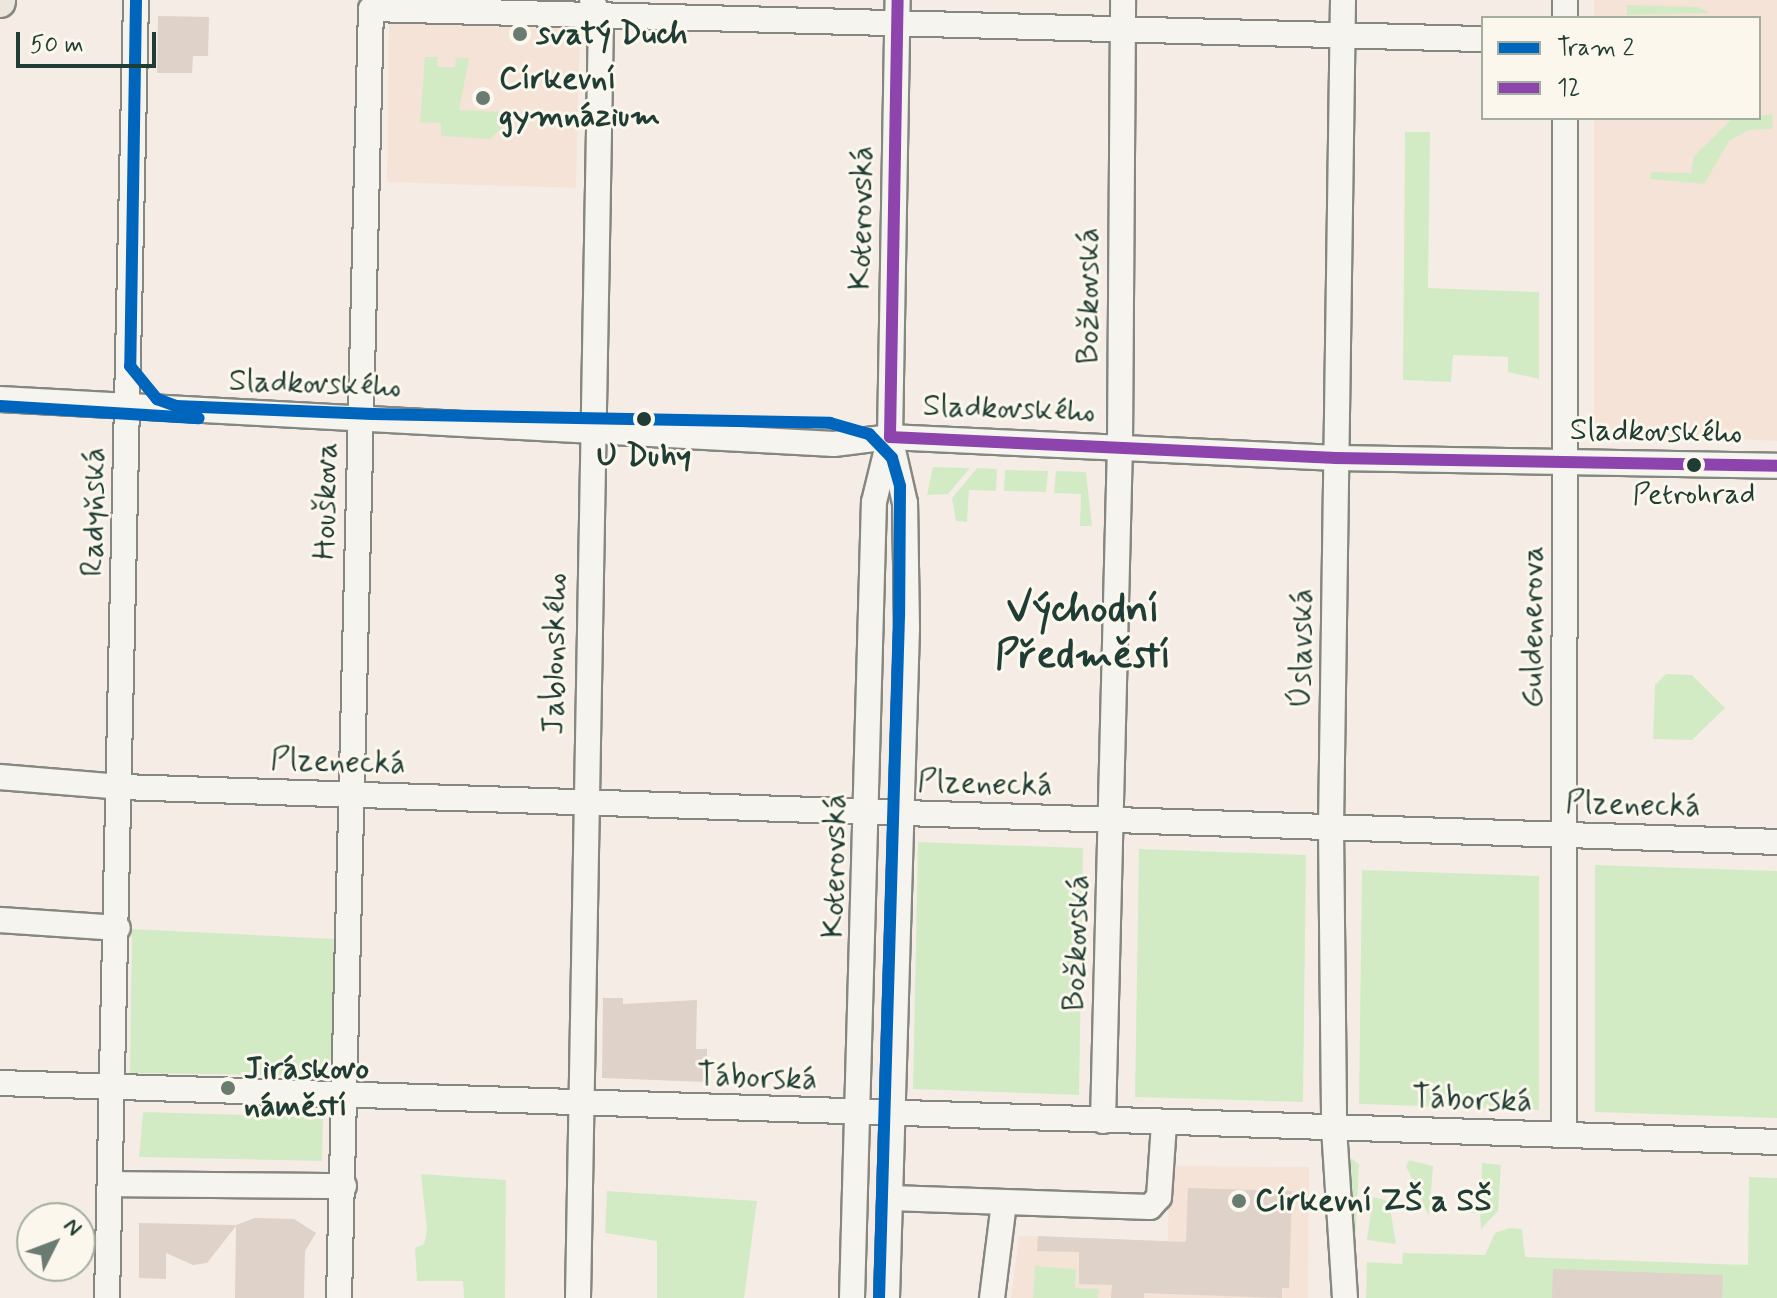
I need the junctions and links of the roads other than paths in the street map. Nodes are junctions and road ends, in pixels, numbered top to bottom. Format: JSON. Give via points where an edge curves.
{"nodes":[{"id":1,"x":136,"y":0,"type":"edge"},
{"id":2,"x":1123,"y":0,"type":"edge"},
{"id":3,"x":1343,"y":0,"type":"edge"},
{"id":4,"x":595,"y":6,"type":"edge"},
{"id":5,"x":898,"y":11,"type":"edge"},
{"id":6,"x":1123,"y":28,"type":"junction"},
{"id":7,"x":1342,"y":35,"type":"junction"},
{"id":8,"x":1481,"y":39,"type":"edge"},
{"id":9,"x":1565,"y":120,"type":"edge"},
{"id":10,"x":0,"y":399,"type":"edge"},
{"id":11,"x":128,"y":408,"type":"junction"},
{"id":12,"x":359,"y":418,"type":"junction"},
{"id":13,"x":591,"y":428,"type":"junction"},
{"id":14,"x":890,"y":437,"type":"junction"},
{"id":15,"x":1120,"y":444,"type":"junction"},
{"id":16,"x":1336,"y":458,"type":"junction"},
{"id":17,"x":1565,"y":462,"type":"junction"},
{"id":18,"x":1777,"y":466,"type":"edge"},
{"id":19,"x":0,"y":777,"type":"edge"},
{"id":20,"x":121,"y":787,"type":"junction"},
{"id":21,"x":353,"y":795,"type":"junction"},
{"id":22,"x":584,"y":802,"type":"junction"},
{"id":23,"x":869,"y":812,"type":"junction"},
{"id":24,"x":902,"y":813,"type":"junction"},
{"id":25,"x":1113,"y":820,"type":"junction"},
{"id":26,"x":1331,"y":827,"type":"junction"},
{"id":27,"x":1565,"y":835,"type":"junction"},
{"id":28,"x":1777,"y":842,"type":"edge"},
{"id":29,"x":0,"y":920,"type":"edge"},
{"id":30,"x":118,"y":928,"type":"junction"},
{"id":31,"x":0,"y":1083,"type":"edge"},
{"id":32,"x":110,"y":1088,"type":"junction"},
{"id":33,"x":347,"y":1097,"type":"junction"},
{"id":34,"x":577,"y":1104,"type":"junction"},
{"id":35,"x":861,"y":1113,"type":"junction"},
{"id":36,"x":893,"y":1114,"type":"junction"},
{"id":37,"x":1103,"y":1121,"type":"junction"},
{"id":38,"x":1164,"y":1123,"type":"junction"},
{"id":39,"x":1334,"y":1128,"type":"junction"},
{"id":40,"x":1564,"y":1135,"type":"junction"},
{"id":41,"x":1777,"y":1142,"type":"edge"},
{"id":42,"x":110,"y":1184,"type":"junction"},
{"id":43,"x":344,"y":1186,"type":"junction"},
{"id":44,"x":891,"y":1198,"type":"junction"},
{"id":45,"x":1004,"y":1203,"type":"junction"},
{"id":46,"x":107,"y":1298,"type":"edge"},
{"id":47,"x":339,"y":1298,"type":"edge"},
{"id":48,"x":578,"y":1298,"type":"edge"},
{"id":49,"x":852,"y":1298,"type":"edge"},
{"id":50,"x":887,"y":1298,"type":"edge"},
{"id":51,"x":992,"y":1298,"type":"edge"},
{"id":52,"x":1345,"y":1298,"type":"edge"}],
"edges":[{"from":1,"to":11,"type":"street","name":"Radyňská"},
{"from":2,"to":6,"type":"street","name":"Božkovská"},
{"from":3,"to":7,"type":"street","name":"Úslavská"},
{"from":4,"to":5,"type":"street"},
{"from":4,"to":12,"type":"street","name":"Houškova","via":[[379,6],[367,16]]},
{"from":4,"to":13,"type":"street","name":"Jablonského"},
{"from":5,"to":6,"type":"street"},
{"from":5,"to":14,"type":"street","name":"Koterovská"},
{"from":6,"to":7,"type":"street"},
{"from":6,"to":15,"type":"street","name":"Božkovská"},
{"from":7,"to":8,"type":"street"},
{"from":7,"to":16,"type":"street","name":"Úslavská"},
{"from":9,"to":17,"type":"street","name":"Guldenerova"},
{"from":10,"to":11,"type":"street","name":"Sladkovského"},
{"from":11,"to":12,"type":"street","name":"Sladkovského"},
{"from":11,"to":20,"type":"street","name":"Radyňská"},
{"from":12,"to":13,"type":"street","name":"Sladkovského"},
{"from":12,"to":21,"type":"street","name":"Houškova"},
{"from":13,"to":14,"type":"street","name":"Sladkovského","via":[[642,437],[834,444]]},
{"from":13,"to":22,"type":"street","name":"Jablonského"},
{"from":14,"to":15,"type":"street","name":"Sladkovského"},
{"from":14,"to":23,"type":"street","name":"Koterovská","via":[[874,502]]},
{"from":14,"to":24,"type":"street","name":"Koterovská","via":[[905,503]]},
{"from":15,"to":16,"type":"street","name":"Sladkovského"},
{"from":15,"to":25,"type":"street","name":"Božkovská"},
{"from":16,"to":17,"type":"street","name":"Sladkovského"},
{"from":16,"to":26,"type":"street","name":"Úslavská"},
{"from":17,"to":18,"type":"street","name":"Sladkovského"},
{"from":17,"to":27,"type":"street","name":"Guldenerova"},
{"from":19,"to":20,"type":"street","name":"Plzenecká"},
{"from":20,"to":21,"type":"street","name":"Plzenecká"},
{"from":20,"to":30,"type":"street","name":"Radyňská"},
{"from":21,"to":22,"type":"street","name":"Plzenecká"},
{"from":21,"to":33,"type":"street","name":"Houškova"},
{"from":22,"to":23,"type":"street","name":"Plzenecká"},
{"from":22,"to":34,"type":"street","name":"Jablonského"},
{"from":23,"to":24,"type":"street","name":"Plzenecká"},
{"from":23,"to":35,"type":"street","name":"Koterovská"},
{"from":24,"to":25,"type":"street","name":"Plzenecká"},
{"from":24,"to":36,"type":"street","name":"Koterovská"},
{"from":25,"to":26,"type":"street","name":"Plzenecká"},
{"from":25,"to":37,"type":"street","name":"Božkovská"},
{"from":26,"to":27,"type":"street","name":"Plzenecká"},
{"from":26,"to":39,"type":"street","name":"Úslavská"},
{"from":27,"to":28,"type":"street","name":"Plzenecká"},
{"from":27,"to":40,"type":"street","name":"Guldenerova"},
{"from":29,"to":30,"type":"street"},
{"from":30,"to":32,"type":"street"},
{"from":31,"to":32,"type":"street"},
{"from":32,"to":33,"type":"street"},
{"from":32,"to":42,"type":"street"},
{"from":33,"to":34,"type":"street","name":"Táborská"},
{"from":33,"to":43,"type":"street"},
{"from":34,"to":35,"type":"street","name":"Táborská"},
{"from":34,"to":48,"type":"street","name":"Jablonského"},
{"from":35,"to":36,"type":"street","name":"Táborská"},
{"from":35,"to":49,"type":"street","name":"Koterovská"},
{"from":36,"to":37,"type":"street","name":"Táborská"},
{"from":36,"to":44,"type":"street","name":"Koterovská"},
{"from":37,"to":38,"type":"street","name":"Táborská"},
{"from":38,"to":39,"type":"street","name":"Táborská"},
{"from":38,"to":45,"type":"street","via":[[1159,1197],[1150,1207]]},
{"from":39,"to":40,"type":"street","name":"Táborská"},
{"from":39,"to":52,"type":"street","name":"Úslavská"},
{"from":40,"to":41,"type":"street","name":"Táborská"},
{"from":42,"to":43,"type":"street"},
{"from":42,"to":46,"type":"street"},
{"from":43,"to":47,"type":"street"},
{"from":44,"to":45,"type":"street"},
{"from":44,"to":50,"type":"street","name":"Koterovská"},
{"from":45,"to":51,"type":"street"}]}
